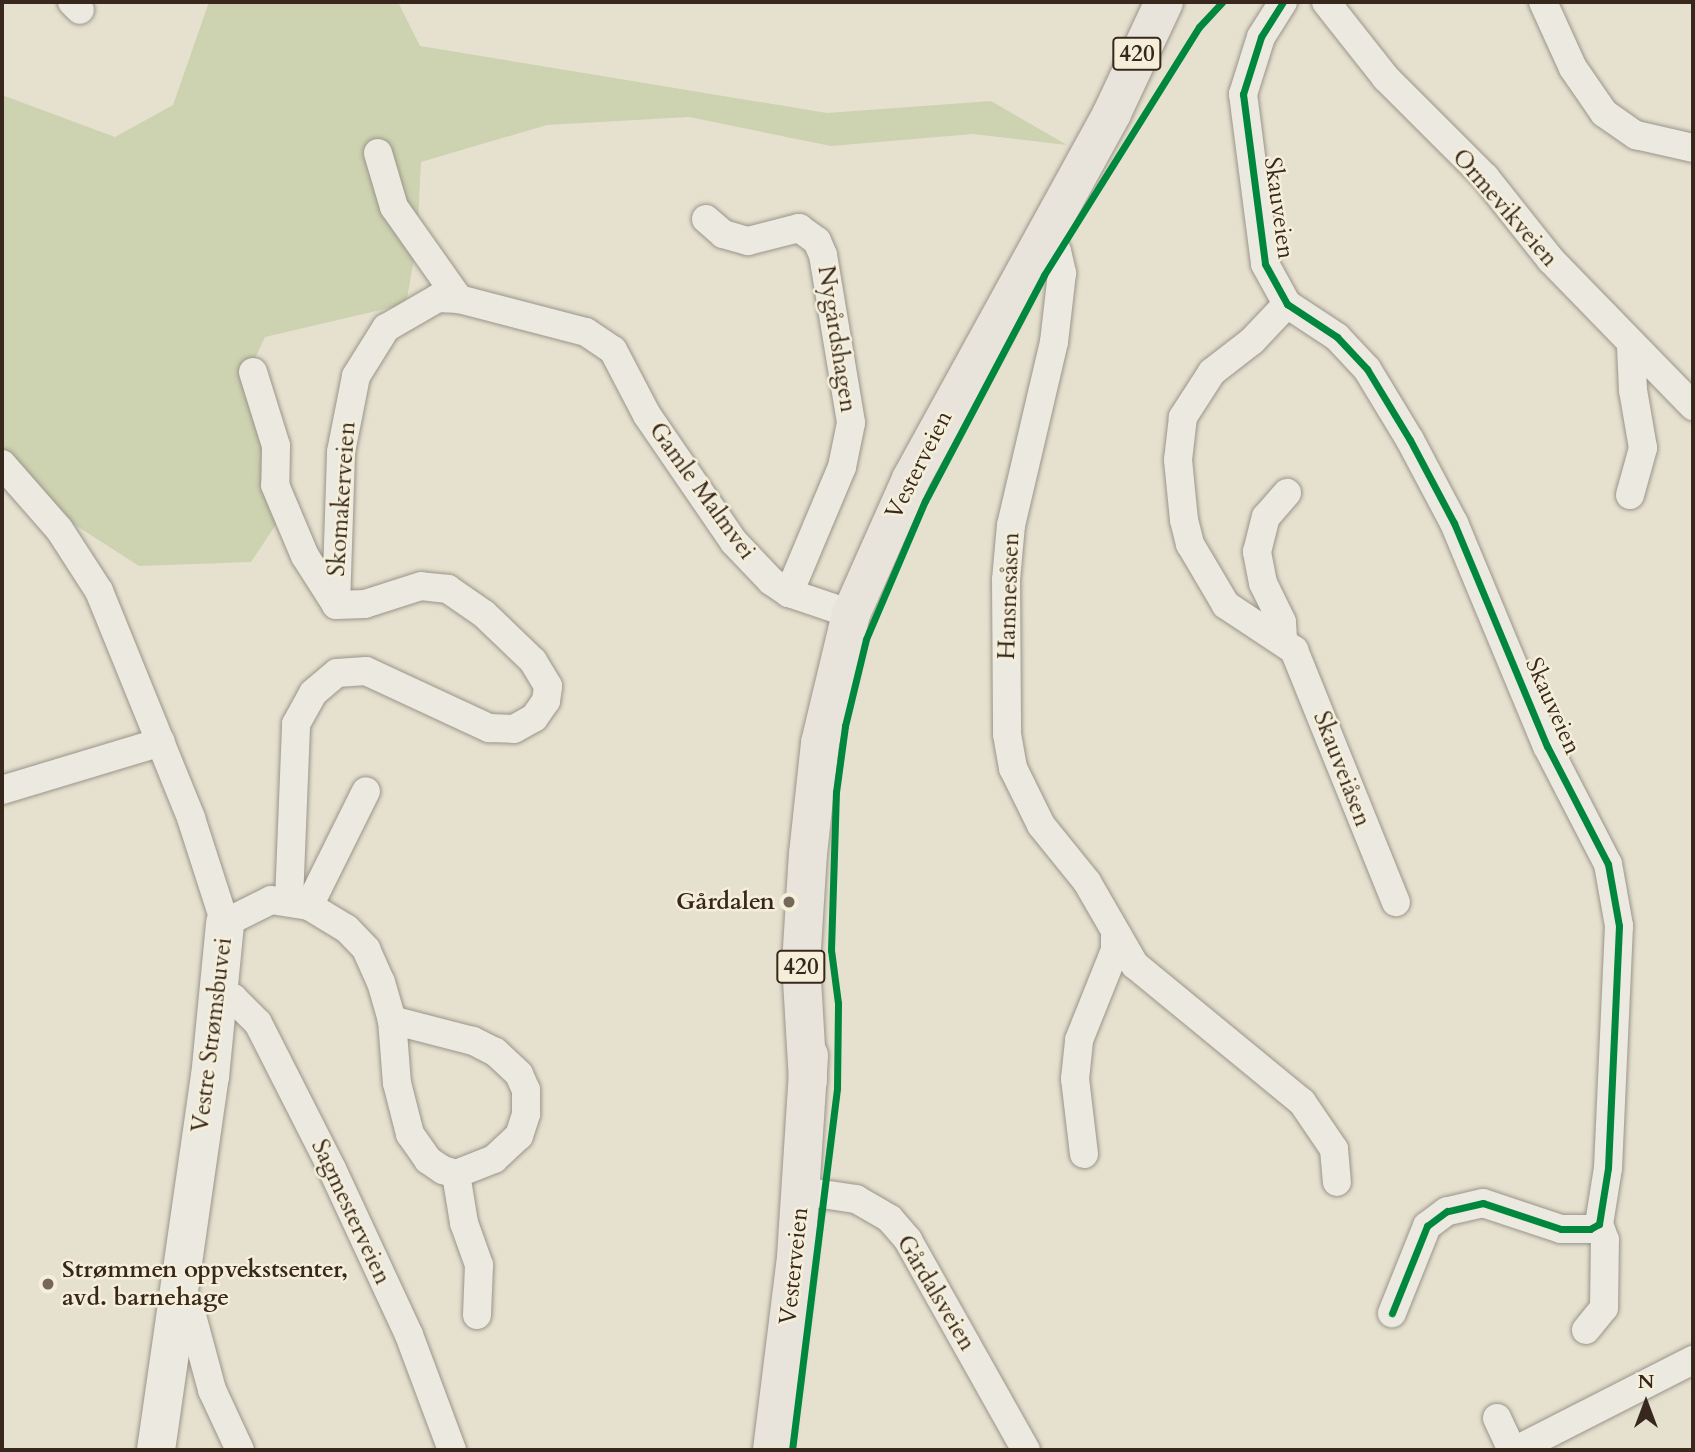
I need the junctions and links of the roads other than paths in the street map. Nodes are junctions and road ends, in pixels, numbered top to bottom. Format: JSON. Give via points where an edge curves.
{"nodes":[{"id":1,"x":1164,"y":2,"type":"edge"},
{"id":2,"x":1185,"y":2,"type":"edge"},
{"id":3,"x":1283,"y":2,"type":"edge"},
{"id":4,"x":1326,"y":2,"type":"edge"},
{"id":5,"x":1543,"y":2,"type":"edge"},
{"id":6,"x":1114,"y":107,"type":"junction"},
{"id":7,"x":1680,"y":146,"type":"edge"},
{"id":8,"x":379,"y":153,"type":"dead end"},
{"id":9,"x":706,"y":219,"type":"dead end"},
{"id":10,"x":1044,"y":234,"type":"junction"},
{"id":11,"x":459,"y":299,"type":"junction"},
{"id":12,"x":1287,"y":304,"type":"junction"},
{"id":13,"x":586,"y":332,"type":"joint"},
{"id":14,"x":1631,"y":346,"type":"junction"},
{"id":15,"x":253,"y":372,"type":"dead end"},
{"id":16,"x":1693,"y":405,"type":"edge"},
{"id":17,"x":2,"y":464,"type":"edge"},
{"id":18,"x":1287,"y":493,"type":"dead end"},
{"id":19,"x":1630,"y":495,"type":"dead end"},
{"id":20,"x":789,"y":593,"type":"junction"},
{"id":21,"x":336,"y":605,"type":"junction"},
{"id":22,"x":851,"y":614,"type":"junction"},
{"id":23,"x":1283,"y":638,"type":"junction"},
{"id":24,"x":161,"y":742,"type":"junction"},
{"id":25,"x":2,"y":790,"type":"edge"},
{"id":26,"x":366,"y":791,"type":"dead end"},
{"id":27,"x":1396,"y":902,"type":"dead end"},
{"id":28,"x":299,"y":904,"type":"junction"},
{"id":29,"x":225,"y":923,"type":"junction"},
{"id":30,"x":1115,"y":937,"type":"junction"},
{"id":31,"x":220,"y":994,"type":"junction"},
{"id":32,"x":392,"y":1020,"type":"junction"},
{"id":33,"x":1084,"y":1154,"type":"dead end"},
{"id":34,"x":456,"y":1174,"type":"junction"},
{"id":35,"x":1337,"y":1182,"type":"dead end"},
{"id":36,"x":802,"y":1191,"type":"junction"},
{"id":37,"x":1599,"y":1224,"type":"junction"},
{"id":38,"x":177,"y":1293,"type":"junction"},
{"id":39,"x":1392,"y":1313,"type":"dead end"},
{"id":40,"x":477,"y":1315,"type":"dead end"},
{"id":41,"x":1586,"y":1330,"type":"dead end"},
{"id":42,"x":1693,"y":1360,"type":"edge"},
{"id":43,"x":1497,"y":1418,"type":"dead end"},
{"id":44,"x":156,"y":1450,"type":"edge"},
{"id":45,"x":240,"y":1450,"type":"edge"},
{"id":46,"x":452,"y":1450,"type":"edge"},
{"id":47,"x":772,"y":1450,"type":"edge"},
{"id":48,"x":1026,"y":1450,"type":"edge"},
{"id":49,"x":1514,"y":1450,"type":"edge"}],
"edges":[{"from":1,"to":6,"type":"main road","name":"Vesterveien","number":"420"},
{"from":2,"to":6,"type":"main road","name":"Vesterveien","number":"420"},
{"from":3,"to":12,"type":"street","name":"Skauveien","via":[[1261,37],[1243,94],[1265,264]]},
{"from":4,"to":14,"type":"street","name":"Ormevikveien","via":[[1386,78],[1485,177],[1551,260]]},
{"from":5,"to":7,"type":"street","via":[[1573,68],[1604,113],[1636,135]]},
{"from":6,"to":10,"type":"main road","name":"Vesterveien","number":"420"},
{"from":8,"to":11,"type":"street","via":[[399,215]]},
{"from":9,"to":20,"type":"street","name":"Nygårdshagen","via":[[723,234],[748,241],[799,228],[817,241],[823,255],[851,423],[842,467]]},
{"from":10,"to":22,"type":"main road","name":"Vesterveien","number":"420","via":[[911,479]]},
{"from":10,"to":30,"type":"street","name":"Hansnesåsen","via":[[1057,251],[1062,273],[1054,342],[1011,525],[1006,580],[1007,734],[1022,794],[1087,882]]},
{"from":11,"to":13,"type":"street","name":"Skomakerveien"},
{"from":11,"to":21,"type":"street","name":"Skomakerveien","via":[[438,298],[386,328],[356,376],[341,452]]},
{"from":12,"to":23,"type":"street","name":"Skauveiåsen","via":[[1212,372],[1183,417],[1177,439],[1184,520],[1190,544],[1213,589],[1240,617]]},
{"from":12,"to":37,"type":"street","name":"Skauveien","via":[[1337,337],[1367,369],[1410,440],[1454,523],[1547,746],[1608,864],[1619,926],[1618,983],[1608,1168]]},
{"from":13,"to":20,"type":"street","name":"Gamle Malmvei","via":[[613,350],[626,368],[647,415],[734,542]]},
{"from":14,"to":16,"type":"street","name":"Ormevikveien"},
{"from":14,"to":19,"type":"street","via":[[1643,448]]},
{"from":15,"to":21,"type":"street","via":[[276,446],[275,485],[306,556]]},
{"from":17,"to":24,"type":"street","name":"Vestre Strømsbuvei","via":[[60,529],[99,590]]},
{"from":18,"to":23,"type":"street","name":"Skauveiåsen","via":[[1266,517],[1257,552],[1264,583],[1282,622]]},
{"from":20,"to":22,"type":"street","name":"Gamle Malmvei"},
{"from":21,"to":28,"type":"street","name":"Skomakerveien","via":[[365,604],[421,586],[448,589],[513,642],[544,674],[548,686],[546,701],[534,718],[514,729],[489,728],[366,671],[337,673],[313,693],[296,724]]},
{"from":22,"to":36,"type":"main road","name":"Vesterveien","number":"420","via":[[820,743],[808,853],[801,964],[808,1081]]},
{"from":23,"to":27,"type":"street","name":"Skauveiåsen","via":[[1303,664]]},
{"from":24,"to":25,"type":"street"},
{"from":24,"to":29,"type":"street","name":"Vestre Strømsbuvei"},
{"from":26,"to":28,"type":"street"},
{"from":28,"to":29,"type":"street","via":[[253,905]]},
{"from":28,"to":32,"type":"street","via":[[347,929],[366,949]]},
{"from":29,"to":31,"type":"main road","name":"Vestre Strømsbuvei"},
{"from":30,"to":33,"type":"street","via":[[1115,950],[1079,1040],[1074,1079]]},
{"from":30,"to":35,"type":"street","name":"Hansnesåsen","via":[[1135,965],[1162,990],[1302,1102],[1334,1149]]},
{"from":31,"to":38,"type":"main road","name":"Vestre Strømsbuvei"},
{"from":31,"to":46,"type":"street","name":"Sagmesterveien","via":[[233,998],[258,1023],[308,1120],[409,1335]]},
{"from":32,"to":34,"type":"street","via":[[397,1083],[410,1134],[429,1160]]},
{"from":32,"to":34,"type":"street","via":[[473,1041],[495,1052],[519,1074],[526,1090],[526,1114],[519,1136],[494,1159]]},
{"from":34,"to":40,"type":"street","via":[[464,1223],[479,1265]]},
{"from":36,"to":47,"type":"main road","name":"Vesterveien","number":"420"},
{"from":36,"to":48,"type":"street","name":"Gårdalsveien","via":[[856,1199],[890,1219],[908,1240]]},
{"from":37,"to":39,"type":"street","via":[[1590,1229],[1561,1229],[1483,1203],[1447,1211],[1427,1226]]},
{"from":37,"to":41,"type":"street","name":"Skauveien","via":[[1605,1240],[1604,1308]]},
{"from":38,"to":44,"type":"main road","name":"Vestre Strømsbuvei"},
{"from":38,"to":45,"type":"street","via":[[191,1311],[212,1390]]},
{"from":42,"to":49,"type":"street"},
{"from":43,"to":49,"type":"street"}]}
